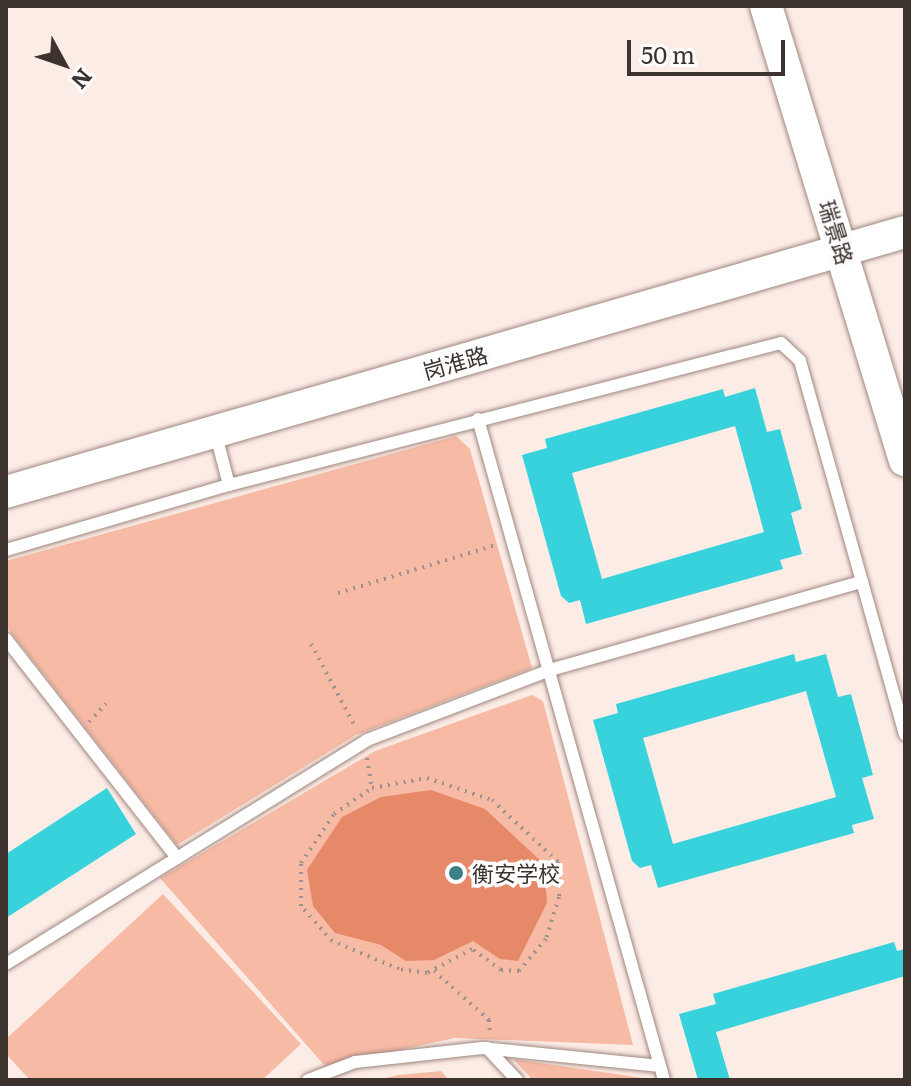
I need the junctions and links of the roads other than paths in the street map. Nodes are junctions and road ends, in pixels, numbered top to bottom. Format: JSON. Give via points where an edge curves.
{"nodes":[{"id":1,"x":766,"y":6,"type":"edge"},
{"id":2,"x":905,"y":232,"type":"edge"},
{"id":3,"x":843,"y":250,"type":"junction"},
{"id":4,"x":478,"y":419,"type":"junction"},
{"id":5,"x":215,"y":432,"type":"junction"},
{"id":6,"x":905,"y":460,"type":"edge"},
{"id":7,"x":229,"y":485,"type":"junction"},
{"id":8,"x":6,"y":492,"type":"edge"},
{"id":9,"x":6,"y":550,"type":"edge"},
{"id":10,"x":862,"y":582,"type":"junction"},
{"id":11,"x":6,"y":639,"type":"edge"},
{"id":12,"x":550,"y":670,"type":"junction"},
{"id":13,"x":905,"y":735,"type":"edge"},
{"id":14,"x":177,"y":858,"type":"junction"},
{"id":15,"x":6,"y":964,"type":"edge"},
{"id":16,"x":487,"y":1048,"type":"junction"},
{"id":17,"x":660,"y":1066,"type":"junction"},
{"id":18,"x":308,"y":1080,"type":"edge"},
{"id":19,"x":517,"y":1080,"type":"edge"},
{"id":20,"x":664,"y":1080,"type":"edge"}],
"edges":[{"from":1,"to":3,"type":"street","name":"瑞景路"},
{"from":2,"to":3,"type":"street","name":"岗淮路"},
{"from":3,"to":5,"type":"street","name":"岗淮路"},
{"from":3,"to":6,"type":"street","name":"瑞景路"},
{"from":4,"to":7,"type":"lane"},
{"from":4,"to":10,"type":"lane","via":[[781,343],[800,361]]},
{"from":4,"to":12,"type":"lane"},
{"from":5,"to":7,"type":"lane"},
{"from":5,"to":8,"type":"street","name":"岗淮路"},
{"from":7,"to":9,"type":"lane"},
{"from":10,"to":12,"type":"lane"},
{"from":10,"to":13,"type":"lane"},
{"from":11,"to":14,"type":"lane"},
{"from":12,"to":14,"type":"lane","via":[[364,742]]},
{"from":12,"to":17,"type":"lane"},
{"from":14,"to":15,"type":"lane"},
{"from":16,"to":17,"type":"lane"},
{"from":16,"to":18,"type":"lane","via":[[355,1062]]},
{"from":16,"to":19,"type":"lane"},
{"from":17,"to":20,"type":"lane"}]}
